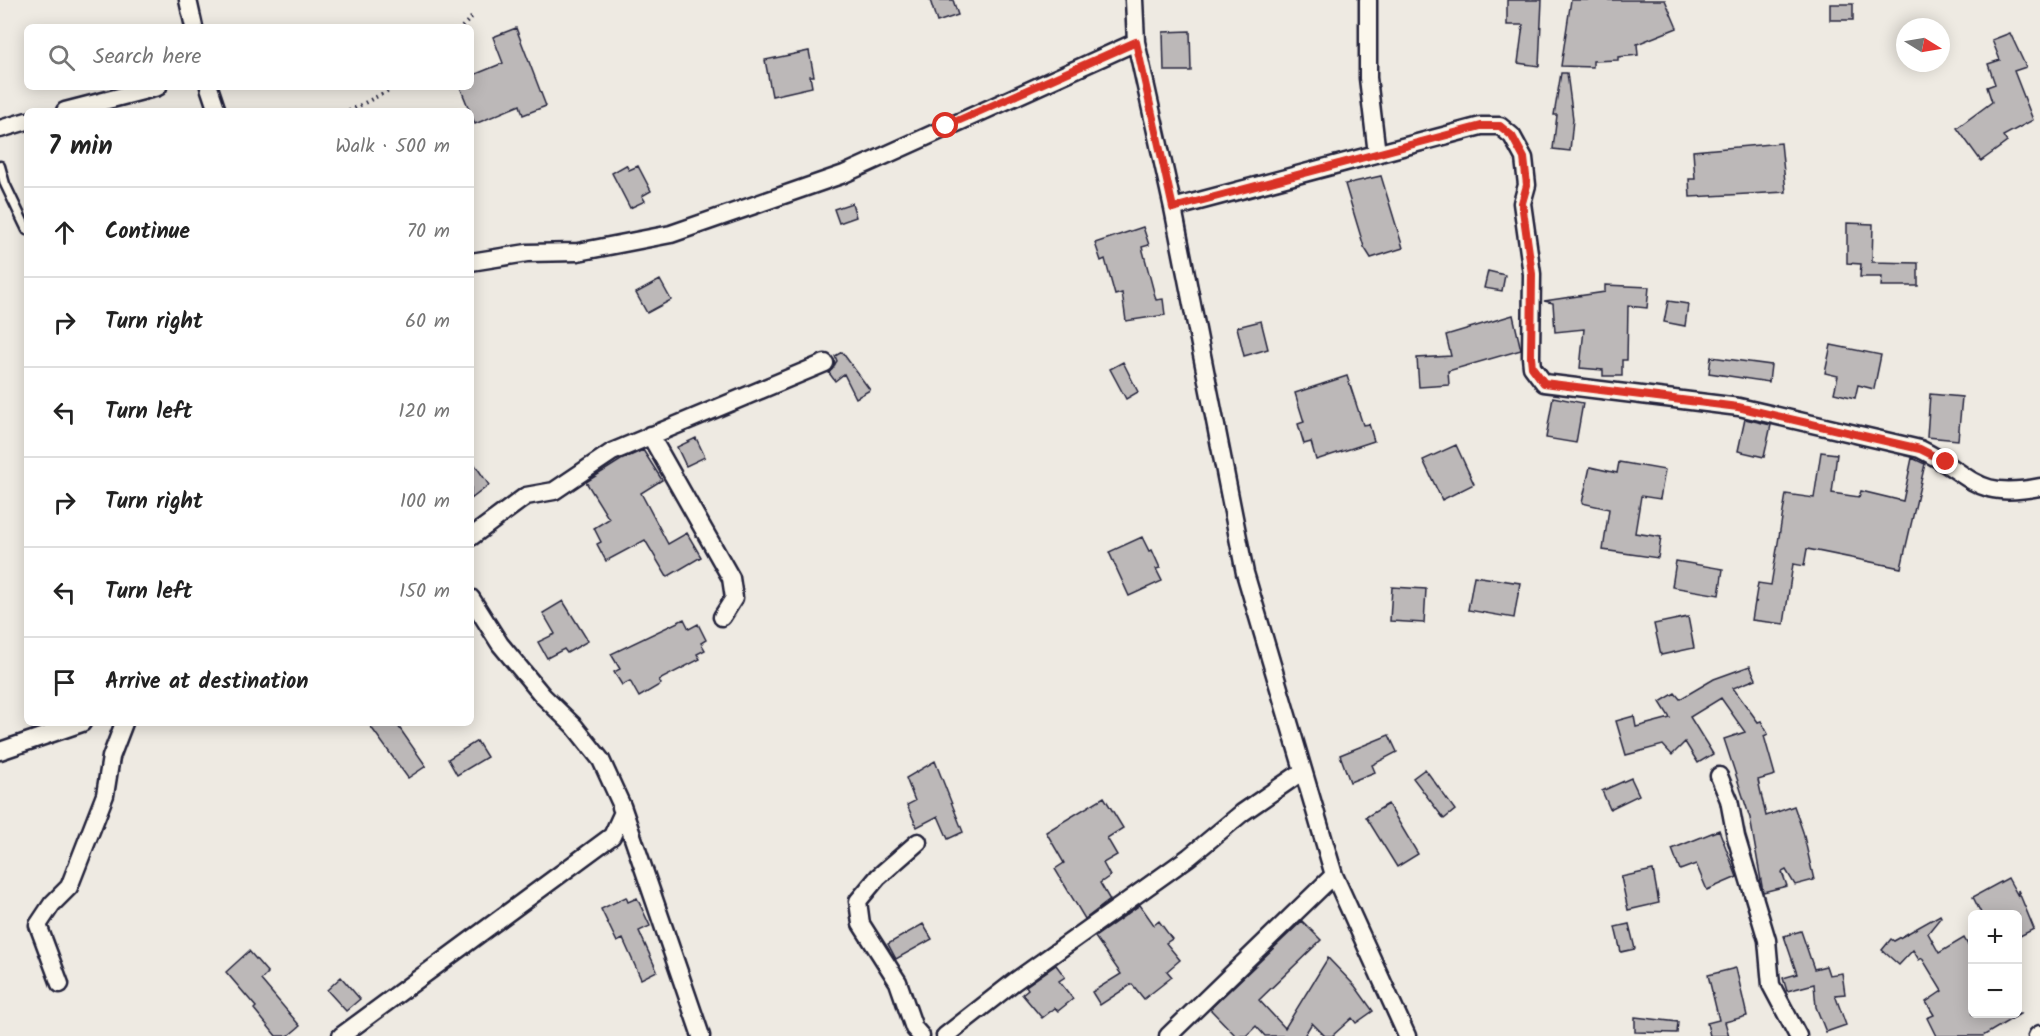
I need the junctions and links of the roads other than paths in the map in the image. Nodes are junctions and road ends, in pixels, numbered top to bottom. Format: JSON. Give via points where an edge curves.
{"nodes":[{"id":1,"x":188,"y":0,"type":"edge"},
{"id":2,"x":1134,"y":0,"type":"edge"},
{"id":3,"x":1368,"y":0,"type":"edge"},
{"id":4,"x":193,"y":24,"type":"edge"},
{"id":5,"x":1136,"y":42,"type":"junction"},
{"id":6,"x":147,"y":90,"type":"edge"},
{"id":7,"x":210,"y":90,"type":"edge"},
{"id":8,"x":77,"y":108,"type":"edge"},
{"id":9,"x":216,"y":108,"type":"edge"},
{"id":10,"x":24,"y":122,"type":"edge"},
{"id":11,"x":0,"y":129,"type":"edge"},
{"id":12,"x":1377,"y":154,"type":"junction"},
{"id":13,"x":0,"y":166,"type":"edge"},
{"id":14,"x":1173,"y":208,"type":"junction"},
{"id":15,"x":24,"y":224,"type":"edge"},
{"id":16,"x":474,"y":262,"type":"edge"},
{"id":17,"x":825,"y":363,"type":"dead end"},
{"id":18,"x":650,"y":435,"type":"junction"},
{"id":19,"x":2040,"y":487,"type":"edge"},
{"id":20,"x":474,"y":535,"type":"edge"},
{"id":21,"x":474,"y":603,"type":"edge"},
{"id":22,"x":722,"y":617,"type":"dead end"},
{"id":23,"x":73,"y":726,"type":"edge"},
{"id":24,"x":123,"y":726,"type":"edge"},
{"id":25,"x":0,"y":750,"type":"edge"},
{"id":26,"x":601,"y":760,"type":"junction"},
{"id":27,"x":1303,"y":771,"type":"junction"},
{"id":28,"x":1719,"y":776,"type":"dead end"},
{"id":29,"x":918,"y":842,"type":"dead end"},
{"id":30,"x":1334,"y":875,"type":"junction"},
{"id":31,"x":60,"y":984,"type":"dead end"},
{"id":32,"x":341,"y":1036,"type":"edge"},
{"id":33,"x":701,"y":1036,"type":"edge"},
{"id":34,"x":921,"y":1036,"type":"edge"},
{"id":35,"x":945,"y":1036,"type":"edge"},
{"id":36,"x":1168,"y":1036,"type":"edge"},
{"id":37,"x":1407,"y":1036,"type":"edge"},
{"id":38,"x":1798,"y":1036,"type":"edge"}],
"edges":[{"from":1,"to":4,"type":"street"},
{"from":2,"to":5,"type":"street"},
{"from":3,"to":12,"type":"street","via":[[1368,78]]},
{"from":5,"to":14,"type":"street"},
{"from":5,"to":16,"type":"street","via":[[844,174],[671,234],[578,252],[527,253]]},
{"from":6,"to":8,"type":"street"},
{"from":7,"to":9,"type":"street"},
{"from":10,"to":11,"type":"street"},
{"from":12,"to":14,"type":"street"},
{"from":12,"to":19,"type":"street","via":[[1481,126],[1500,126],[1512,136],[1524,158],[1527,185],[1522,203],[1532,274],[1532,367],[1544,383],[1738,407],[1920,449],[1990,490],[2012,492]]},
{"from":13,"to":15,"type":"lane"},
{"from":14,"to":27,"type":"street","via":[[1245,573]]},
{"from":17,"to":18,"type":"street"},
{"from":18,"to":20,"type":"street","via":[[612,452],[554,491],[526,496]]},
{"from":18,"to":22,"type":"street","via":[[731,578],[734,598]]},
{"from":21,"to":26,"type":"street","via":[[500,644]]},
{"from":23,"to":25,"type":"street"},
{"from":24,"to":31,"type":"street","via":[[111,757],[105,795],[69,887],[38,925]]},
{"from":26,"to":32,"type":"street","via":[[623,812],[612,836]]},
{"from":26,"to":33,"type":"street","via":[[622,806]]},
{"from":27,"to":30,"type":"street"},
{"from":27,"to":35,"type":"street"},
{"from":28,"to":38,"type":"street","via":[[1767,940],[1771,985]]},
{"from":29,"to":34,"type":"street","via":[[878,877],[858,901],[861,924],[898,982],[914,1028]]},
{"from":30,"to":36,"type":"street"},
{"from":30,"to":37,"type":"street"}]}
